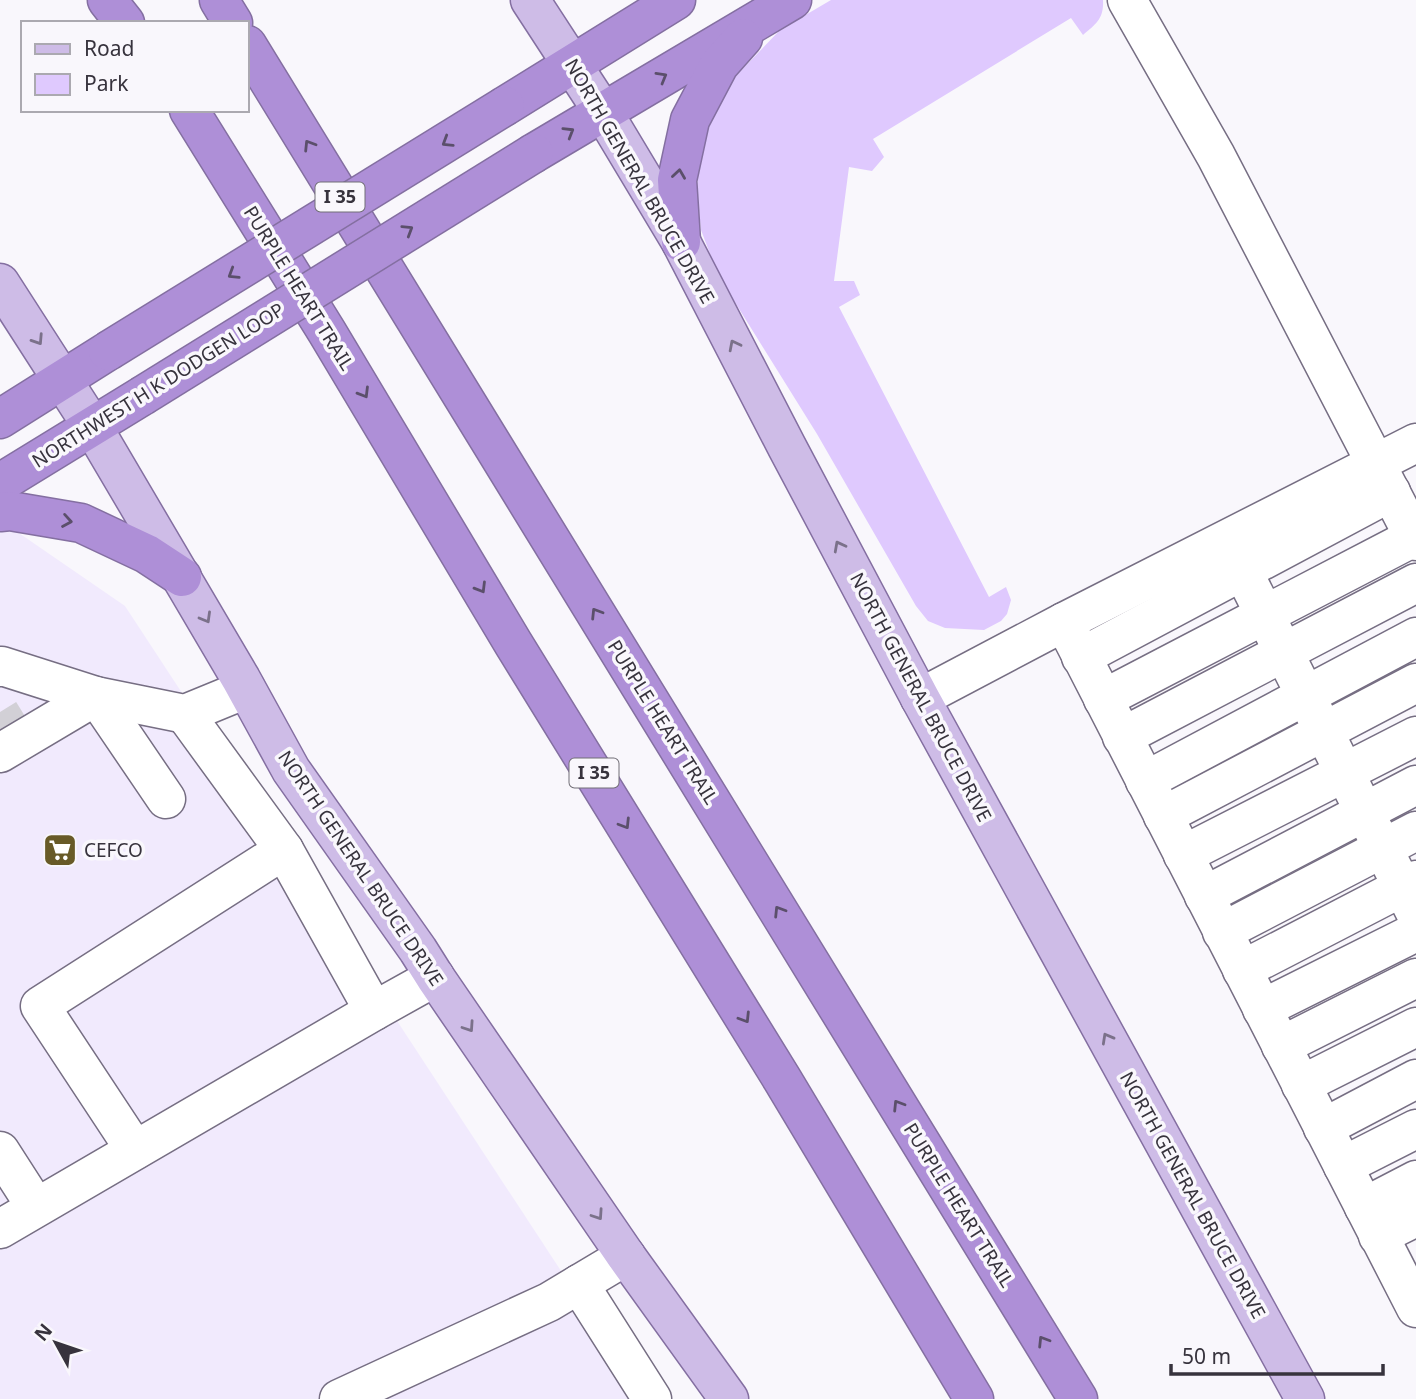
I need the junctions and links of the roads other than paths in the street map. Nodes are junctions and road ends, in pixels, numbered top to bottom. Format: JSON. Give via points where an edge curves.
{"nodes":[{"id":1,"x":107,"y":0,"type":"edge"},
{"id":2,"x":121,"y":0,"type":"edge"},
{"id":3,"x":219,"y":0,"type":"edge"},
{"id":4,"x":530,"y":0,"type":"edge"},
{"id":5,"x":676,"y":0,"type":"edge"},
{"id":6,"x":792,"y":0,"type":"edge"},
{"id":7,"x":1127,"y":0,"type":"edge"},
{"id":8,"x":760,"y":20,"type":"junction"},
{"id":9,"x":123,"y":21,"type":"edge"},
{"id":10,"x":134,"y":21,"type":"edge"},
{"id":11,"x":232,"y":21,"type":"edge"},
{"id":12,"x":248,"y":47,"type":"edge"},
{"id":13,"x":572,"y":64,"type":"junction"},
{"id":14,"x":190,"y":112,"type":"edge"},
{"id":15,"x":603,"y":112,"type":"junction"},
{"id":16,"x":681,"y":242,"type":"junction"},
{"id":17,"x":0,"y":283,"type":"edge"},
{"id":18,"x":63,"y":379,"type":"junction"},
{"id":19,"x":0,"y":419,"type":"edge"},
{"id":20,"x":92,"y":426,"type":"junction"},
{"id":21,"x":1416,"y":443,"type":"edge"},
{"id":22,"x":1384,"y":477,"type":"junction"},
{"id":23,"x":0,"y":483,"type":"edge"},
{"id":24,"x":0,"y":512,"type":"edge"},
{"id":25,"x":1415,"y":539,"type":"edge"},
{"id":26,"x":1235,"y":556,"type":"junction"},
{"id":27,"x":182,"y":577,"type":"junction"},
{"id":28,"x":1416,"y":583,"type":"edge"},
{"id":29,"x":1265,"y":615,"type":"junction"},
{"id":30,"x":1064,"y":622,"type":"junction"},
{"id":31,"x":1416,"y":637,"type":"edge"},
{"id":32,"x":1284,"y":652,"type":"junction"},
{"id":33,"x":1081,"y":657,"type":"junction"},
{"id":34,"x":0,"y":667,"type":"edge"},
{"id":35,"x":1416,"y":683,"type":"edge"},
{"id":36,"x":246,"y":689,"type":"junction"},
{"id":37,"x":1306,"y":695,"type":"junction"},
{"id":38,"x":96,"y":696,"type":"junction"},
{"id":39,"x":920,"y":698,"type":"junction"},
{"id":40,"x":1103,"y":699,"type":"junction"},
{"id":41,"x":185,"y":714,"type":"junction"},
{"id":42,"x":1324,"y":732,"type":"junction"},
{"id":43,"x":1416,"y":736,"type":"edge"},
{"id":44,"x":1122,"y":737,"type":"junction"},
{"id":45,"x":11,"y":742,"type":"edge"},
{"id":46,"x":1344,"y":772,"type":"junction"},
{"id":47,"x":1145,"y":781,"type":"junction"},
{"id":48,"x":1416,"y":785,"type":"edge"},
{"id":49,"x":166,"y":799,"type":"dead end"},
{"id":50,"x":1364,"y":812,"type":"junction"},
{"id":51,"x":1163,"y":816,"type":"junction"},
{"id":52,"x":1416,"y":831,"type":"edge"},
{"id":53,"x":1383,"y":849,"type":"junction"},
{"id":54,"x":284,"y":850,"type":"junction"},
{"id":55,"x":1183,"y":855,"type":"junction"},
{"id":56,"x":1412,"y":894,"type":"edge"},
{"id":57,"x":1203,"y":895,"type":"junction"},
{"id":58,"x":1222,"y":932,"type":"junction"},
{"id":59,"x":1416,"y":932,"type":"edge"},
{"id":60,"x":1242,"y":970,"type":"junction"},
{"id":61,"x":435,"y":977,"type":"junction"},
{"id":62,"x":1416,"y":978,"type":"edge"},
{"id":63,"x":1262,"y":1009,"type":"junction"},
{"id":64,"x":374,"y":1011,"type":"junction"},
{"id":65,"x":1416,"y":1027,"type":"edge"},
{"id":66,"x":1281,"y":1046,"type":"junction"},
{"id":67,"x":1416,"y":1079,"type":"edge"},
{"id":68,"x":1301,"y":1085,"type":"junction"},
{"id":69,"x":1323,"y":1128,"type":"junction"},
{"id":70,"x":1416,"y":1129,"type":"edge"},
{"id":71,"x":135,"y":1150,"type":"junction"},
{"id":72,"x":0,"y":1151,"type":"edge"},
{"id":73,"x":1343,"y":1166,"type":"junction"},
{"id":74,"x":1416,"y":1180,"type":"edge"},
{"id":75,"x":36,"y":1208,"type":"junction"},
{"id":76,"x":1416,"y":1217,"type":"edge"},
{"id":77,"x":1371,"y":1222,"type":"junction"},
{"id":78,"x":0,"y":1229,"type":"edge"},
{"id":79,"x":626,"y":1256,"type":"junction"},
{"id":80,"x":579,"y":1284,"type":"junction"},
{"id":81,"x":1416,"y":1308,"type":"edge"},
{"id":82,"x":339,"y":1399,"type":"edge"},
{"id":83,"x":652,"y":1399,"type":"edge"},
{"id":84,"x":729,"y":1399,"type":"edge"},
{"id":85,"x":974,"y":1399,"type":"edge"},
{"id":86,"x":1078,"y":1399,"type":"edge"},
{"id":87,"x":1305,"y":1399,"type":"edge"}],
"edges":[{"from":1,"to":9,"type":"highway"},
{"from":2,"to":10,"type":"highway"},
{"from":3,"to":11,"type":"highway"},
{"from":4,"to":13,"type":"main road","name":"NORTH GENERAL BRUCE DRIVE"},
{"from":5,"to":13,"type":"highway"},
{"from":6,"to":8,"type":"highway"},
{"from":7,"to":22,"type":"lane","via":[[1216,156]]},
{"from":15,"to":8,"type":"highway","name":"NORTHWEST H K DODGEN LOOP","one_way":true},
{"from":16,"to":8,"type":"highway","one_way":true,"via":[[677,180],[690,120],[719,65]]},
{"from":86,"to":12,"type":"highway","name":"PURPLE HEART TRAIL","number":"I 35","one_way":true},
{"from":13,"to":15,"type":"main road","name":"NORTH GENERAL BRUCE DRIVE"},
{"from":13,"to":18,"type":"highway","one_way":true,"bridge":true},
{"from":14,"to":85,"type":"highway","name":"PURPLE HEART TRAIL","number":"I 35","one_way":true},
{"from":15,"to":16,"type":"main road","name":"NORTH GENERAL BRUCE DRIVE"},
{"from":20,"to":15,"type":"highway","name":"NORTHWEST H K DODGEN LOOP","one_way":true,"bridge":true},
{"from":39,"to":16,"type":"main road","name":"NORTH GENERAL BRUCE DRIVE","one_way":true},
{"from":17,"to":18,"type":"main road","name":"NORTH GENERAL BRUCE DRIVE","one_way":true},
{"from":18,"to":19,"type":"highway"},
{"from":18,"to":20,"type":"main road","name":"NORTH GENERAL BRUCE DRIVE"},
{"from":20,"to":23,"type":"highway","name":"NORTHWEST H K DODGEN LOOP"},
{"from":20,"to":27,"type":"main road","name":"NORTH GENERAL BRUCE DRIVE"},
{"from":21,"to":22,"type":"lane"},
{"from":22,"to":25,"type":"lane"},
{"from":22,"to":26,"type":"lane"},
{"from":24,"to":27,"type":"highway","one_way":true,"via":[[81,523],[147,554]]},
{"from":25,"to":29,"type":"lane"},
{"from":26,"to":29,"type":"lane"},
{"from":26,"to":30,"type":"lane"},
{"from":26,"to":33,"type":"lane"},
{"from":27,"to":36,"type":"main road","name":"NORTH GENERAL BRUCE DRIVE","one_way":true},
{"from":28,"to":32,"type":"lane"},
{"from":29,"to":32,"type":"lane"},
{"from":29,"to":40,"type":"lane"},
{"from":30,"to":33,"type":"lane"},
{"from":30,"to":39,"type":"lane"},
{"from":31,"to":37,"type":"lane"},
{"from":32,"to":37,"type":"lane"},
{"from":32,"to":44,"type":"lane"},
{"from":33,"to":40,"type":"lane"},
{"from":34,"to":38,"type":"lane"},
{"from":35,"to":42,"type":"lane"},
{"from":36,"to":41,"type":"lane"},
{"from":36,"to":61,"type":"main road","name":"NORTH GENERAL BRUCE DRIVE","via":[[290,770]]},
{"from":37,"to":42,"type":"lane"},
{"from":37,"to":47,"type":"lane"},
{"from":38,"to":41,"type":"lane"},
{"from":38,"to":45,"type":"lane"},
{"from":38,"to":49,"type":"lane"},
{"from":87,"to":39,"type":"main road","name":"NORTH GENERAL BRUCE DRIVE","one_way":true},
{"from":40,"to":44,"type":"lane"},
{"from":41,"to":54,"type":"lane"},
{"from":42,"to":46,"type":"lane"},
{"from":42,"to":51,"type":"lane"},
{"from":43,"to":46,"type":"lane"},
{"from":44,"to":47,"type":"lane"},
{"from":46,"to":50,"type":"lane"},
{"from":46,"to":55,"type":"lane"},
{"from":47,"to":51,"type":"lane"},
{"from":48,"to":50,"type":"lane"},
{"from":50,"to":53,"type":"lane"},
{"from":50,"to":57,"type":"lane"},
{"from":51,"to":55,"type":"lane"},
{"from":52,"to":53,"type":"lane"},
{"from":53,"to":56,"type":"lane"},
{"from":53,"to":58,"type":"lane"},
{"from":54,"to":64,"type":"lane"},
{"from":54,"to":71,"type":"lane","via":[[40,1006]]},
{"from":55,"to":57,"type":"lane"},
{"from":56,"to":60,"type":"lane"},
{"from":57,"to":58,"type":"lane"},
{"from":58,"to":60,"type":"lane"},
{"from":59,"to":63,"type":"lane"},
{"from":60,"to":63,"type":"lane"},
{"from":61,"to":64,"type":"lane"},
{"from":61,"to":79,"type":"main road","name":"NORTH GENERAL BRUCE DRIVE","one_way":true},
{"from":62,"to":66,"type":"lane"},
{"from":63,"to":66,"type":"lane"},
{"from":64,"to":71,"type":"lane"},
{"from":65,"to":68,"type":"lane"},
{"from":66,"to":68,"type":"lane"},
{"from":67,"to":69,"type":"lane"},
{"from":68,"to":69,"type":"lane"},
{"from":69,"to":73,"type":"lane"},
{"from":70,"to":73,"type":"lane"},
{"from":71,"to":75,"type":"lane"},
{"from":72,"to":75,"type":"lane"},
{"from":73,"to":77,"type":"lane"},
{"from":74,"to":77,"type":"lane"},
{"from":75,"to":78,"type":"lane"},
{"from":76,"to":77,"type":"lane"},
{"from":77,"to":81,"type":"lane"},
{"from":79,"to":80,"type":"lane"},
{"from":79,"to":84,"type":"main road","name":"NORTH GENERAL BRUCE DRIVE"},
{"from":80,"to":82,"type":"lane"},
{"from":80,"to":83,"type":"lane"}]}
